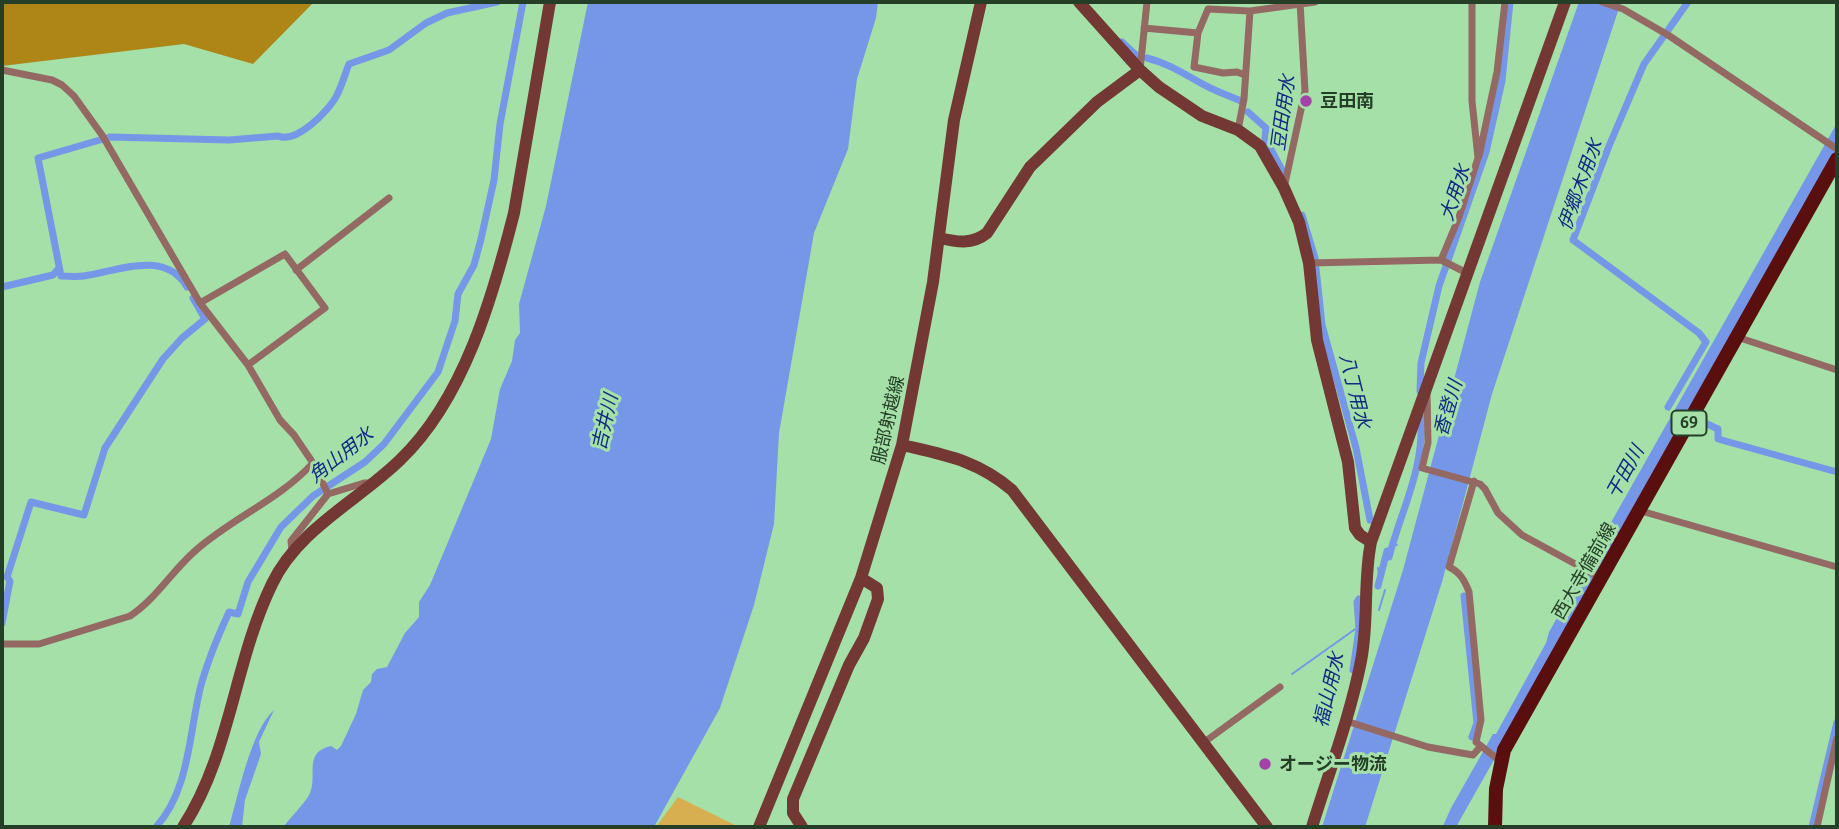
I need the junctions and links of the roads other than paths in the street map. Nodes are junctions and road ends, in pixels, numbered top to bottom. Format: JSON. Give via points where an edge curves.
{"nodes":[{"id":1,"x":550,"y":2,"type":"edge"},
{"id":2,"x":981,"y":2,"type":"edge"},
{"id":3,"x":1079,"y":2,"type":"edge"},
{"id":4,"x":1147,"y":2,"type":"edge"},
{"id":5,"x":1315,"y":2,"type":"edge"},
{"id":6,"x":1472,"y":2,"type":"edge"},
{"id":7,"x":1505,"y":2,"type":"edge"},
{"id":8,"x":1565,"y":2,"type":"edge"},
{"id":9,"x":1602,"y":2,"type":"edge"},
{"id":10,"x":1300,"y":3,"type":"edge"},
{"id":11,"x":1250,"y":10,"type":"junction"},
{"id":12,"x":1144,"y":28,"type":"junction"},
{"id":13,"x":1198,"y":33,"type":"junction"},
{"id":14,"x":2,"y":70,"type":"edge"},
{"id":15,"x":1140,"y":70,"type":"junction"},
{"id":16,"x":1245,"y":75,"type":"junction"},
{"id":17,"x":1238,"y":130,"type":"junction"},
{"id":18,"x":1837,"y":149,"type":"edge"},
{"id":19,"x":1478,"y":158,"type":"junction"},
{"id":20,"x":1837,"y":159,"type":"edge"},
{"id":21,"x":1284,"y":188,"type":"junction"},
{"id":22,"x":389,"y":198,"type":"dead end"},
{"id":23,"x":939,"y":239,"type":"junction"},
{"id":24,"x":1309,"y":263,"type":"junction"},
{"id":25,"x":1445,"y":263,"type":"junction"},
{"id":26,"x":296,"y":270,"type":"junction"},
{"id":27,"x":1467,"y":273,"type":"junction"},
{"id":28,"x":200,"y":303,"type":"junction"},
{"id":29,"x":1737,"y":337,"type":"junction"},
{"id":30,"x":248,"y":365,"type":"junction"},
{"id":31,"x":1837,"y":370,"type":"edge"},
{"id":32,"x":1426,"y":389,"type":"junction"},
{"id":33,"x":902,"y":445,"type":"junction"},
{"id":34,"x":313,"y":463,"type":"junction"},
{"id":35,"x":1472,"y":481,"type":"junction"},
{"id":36,"x":374,"y":483,"type":"junction"},
{"id":37,"x":328,"y":494,"type":"junction"},
{"id":38,"x":1641,"y":511,"type":"junction"},
{"id":39,"x":1371,"y":542,"type":"junction"},
{"id":40,"x":292,"y":552,"type":"junction"},
{"id":41,"x":1837,"y":567,"type":"edge"},
{"id":42,"x":861,"y":578,"type":"junction"},
{"id":43,"x":1601,"y":578,"type":"junction"},
{"id":44,"x":2,"y":643,"type":"edge"},
{"id":45,"x":1280,"y":687,"type":"dead end"},
{"id":46,"x":1348,"y":722,"type":"junction"},
{"id":47,"x":1837,"y":738,"type":"edge"},
{"id":48,"x":1203,"y":743,"type":"junction"},
{"id":49,"x":1482,"y":747,"type":"junction"},
{"id":50,"x":1498,"y":760,"type":"junction"},
{"id":51,"x":183,"y":827,"type":"edge"},
{"id":52,"x":759,"y":827,"type":"edge"},
{"id":53,"x":802,"y":827,"type":"edge"},
{"id":54,"x":1266,"y":827,"type":"edge"},
{"id":55,"x":1312,"y":827,"type":"edge"},
{"id":56,"x":1495,"y":827,"type":"edge"},
{"id":57,"x":1817,"y":827,"type":"edge"}],
"edges":[{"from":1,"to":36,"type":"street","via":[[514,213],[471,349],[424,436]]},
{"from":2,"to":23,"type":"street","name":"服部射越線","via":[[954,120]]},
{"from":3,"to":15,"type":"street"},
{"from":4,"to":12,"type":"street"},
{"from":5,"to":10,"type":"street"},
{"from":6,"to":19,"type":"street","via":[[1472,101]]},
{"from":7,"to":19,"type":"street","via":[[1497,72]]},
{"from":8,"to":27,"type":"street"},
{"from":9,"to":18,"type":"street","via":[[1668,35]]},
{"from":10,"to":11,"type":"street"},
{"from":10,"to":21,"type":"street","via":[[1305,91]]},
{"from":11,"to":13,"type":"street","via":[[1208,9]]},
{"from":11,"to":16,"type":"street"},
{"from":12,"to":13,"type":"street"},
{"from":12,"to":15,"type":"street"},
{"from":13,"to":16,"type":"street","via":[[1194,67]]},
{"from":14,"to":28,"type":"street","via":[[52,80],[74,96],[102,135]]},
{"from":15,"to":17,"type":"street","via":[[1202,116]]},
{"from":15,"to":23,"type":"street","via":[[1097,102],[1030,167],[987,233],[966,242]]},
{"from":16,"to":17,"type":"street"},
{"from":17,"to":21,"type":"street","via":[[1260,146]]},
{"from":19,"to":25,"type":"street"},
{"from":20,"to":29,"type":"main road","name":"西大寺備前線","number":"69"},
{"from":21,"to":24,"type":"street"},
{"from":22,"to":26,"type":"street"},
{"from":23,"to":33,"type":"street","name":"服部射越線"},
{"from":24,"to":25,"type":"street"},
{"from":24,"to":39,"type":"street","via":[[1317,340],[1348,462],[1356,528]]},
{"from":25,"to":27,"type":"street"},
{"from":26,"to":28,"type":"street","via":[[285,254]]},
{"from":26,"to":30,"type":"street","via":[[325,308]]},
{"from":27,"to":32,"type":"street"},
{"from":28,"to":30,"type":"street"},
{"from":29,"to":31,"type":"street"},
{"from":29,"to":38,"type":"main road","name":"西大寺備前線","number":"69"},
{"from":30,"to":34,"type":"street","via":[[280,420]]},
{"from":32,"to":35,"type":"street","via":[[1428,443],[1422,468]]},
{"from":32,"to":39,"type":"street"},
{"from":33,"to":42,"type":"street","name":"服部射越線"},
{"from":33,"to":48,"type":"street","via":[[961,459],[1012,490]]},
{"from":34,"to":37,"type":"street"},
{"from":34,"to":44,"type":"street","via":[[299,478],[195,551],[131,616],[39,644]]},
{"from":35,"to":43,"type":"street","via":[[1485,489],[1498,513],[1521,535]]},
{"from":35,"to":49,"type":"street","via":[[1449,567],[1465,581],[1469,592],[1481,720],[1476,742]]},
{"from":36,"to":37,"type":"street"},
{"from":36,"to":40,"type":"street"},
{"from":37,"to":40,"type":"street","via":[[291,541]]},
{"from":38,"to":41,"type":"street"},
{"from":38,"to":43,"type":"main road","name":"西大寺備前線","number":"69"},
{"from":39,"to":46,"type":"street","via":[[1365,640]]},
{"from":40,"to":51,"type":"street","via":[[271,584],[207,785]]},
{"from":42,"to":52,"type":"street","name":"服部射越線"},
{"from":42,"to":53,"type":"street","via":[[877,589],[878,600],[793,799],[793,813]]},
{"from":43,"to":50,"type":"main road","name":"西大寺備前線","number":"69"},
{"from":45,"to":48,"type":"street"},
{"from":46,"to":49,"type":"street","via":[[1428,747],[1473,755]]},
{"from":46,"to":55,"type":"street"},
{"from":47,"to":57,"type":"street"},
{"from":48,"to":54,"type":"street"},
{"from":49,"to":50,"type":"street"},
{"from":50,"to":56,"type":"main road","name":"西大寺備前線","number":"69"}]}
